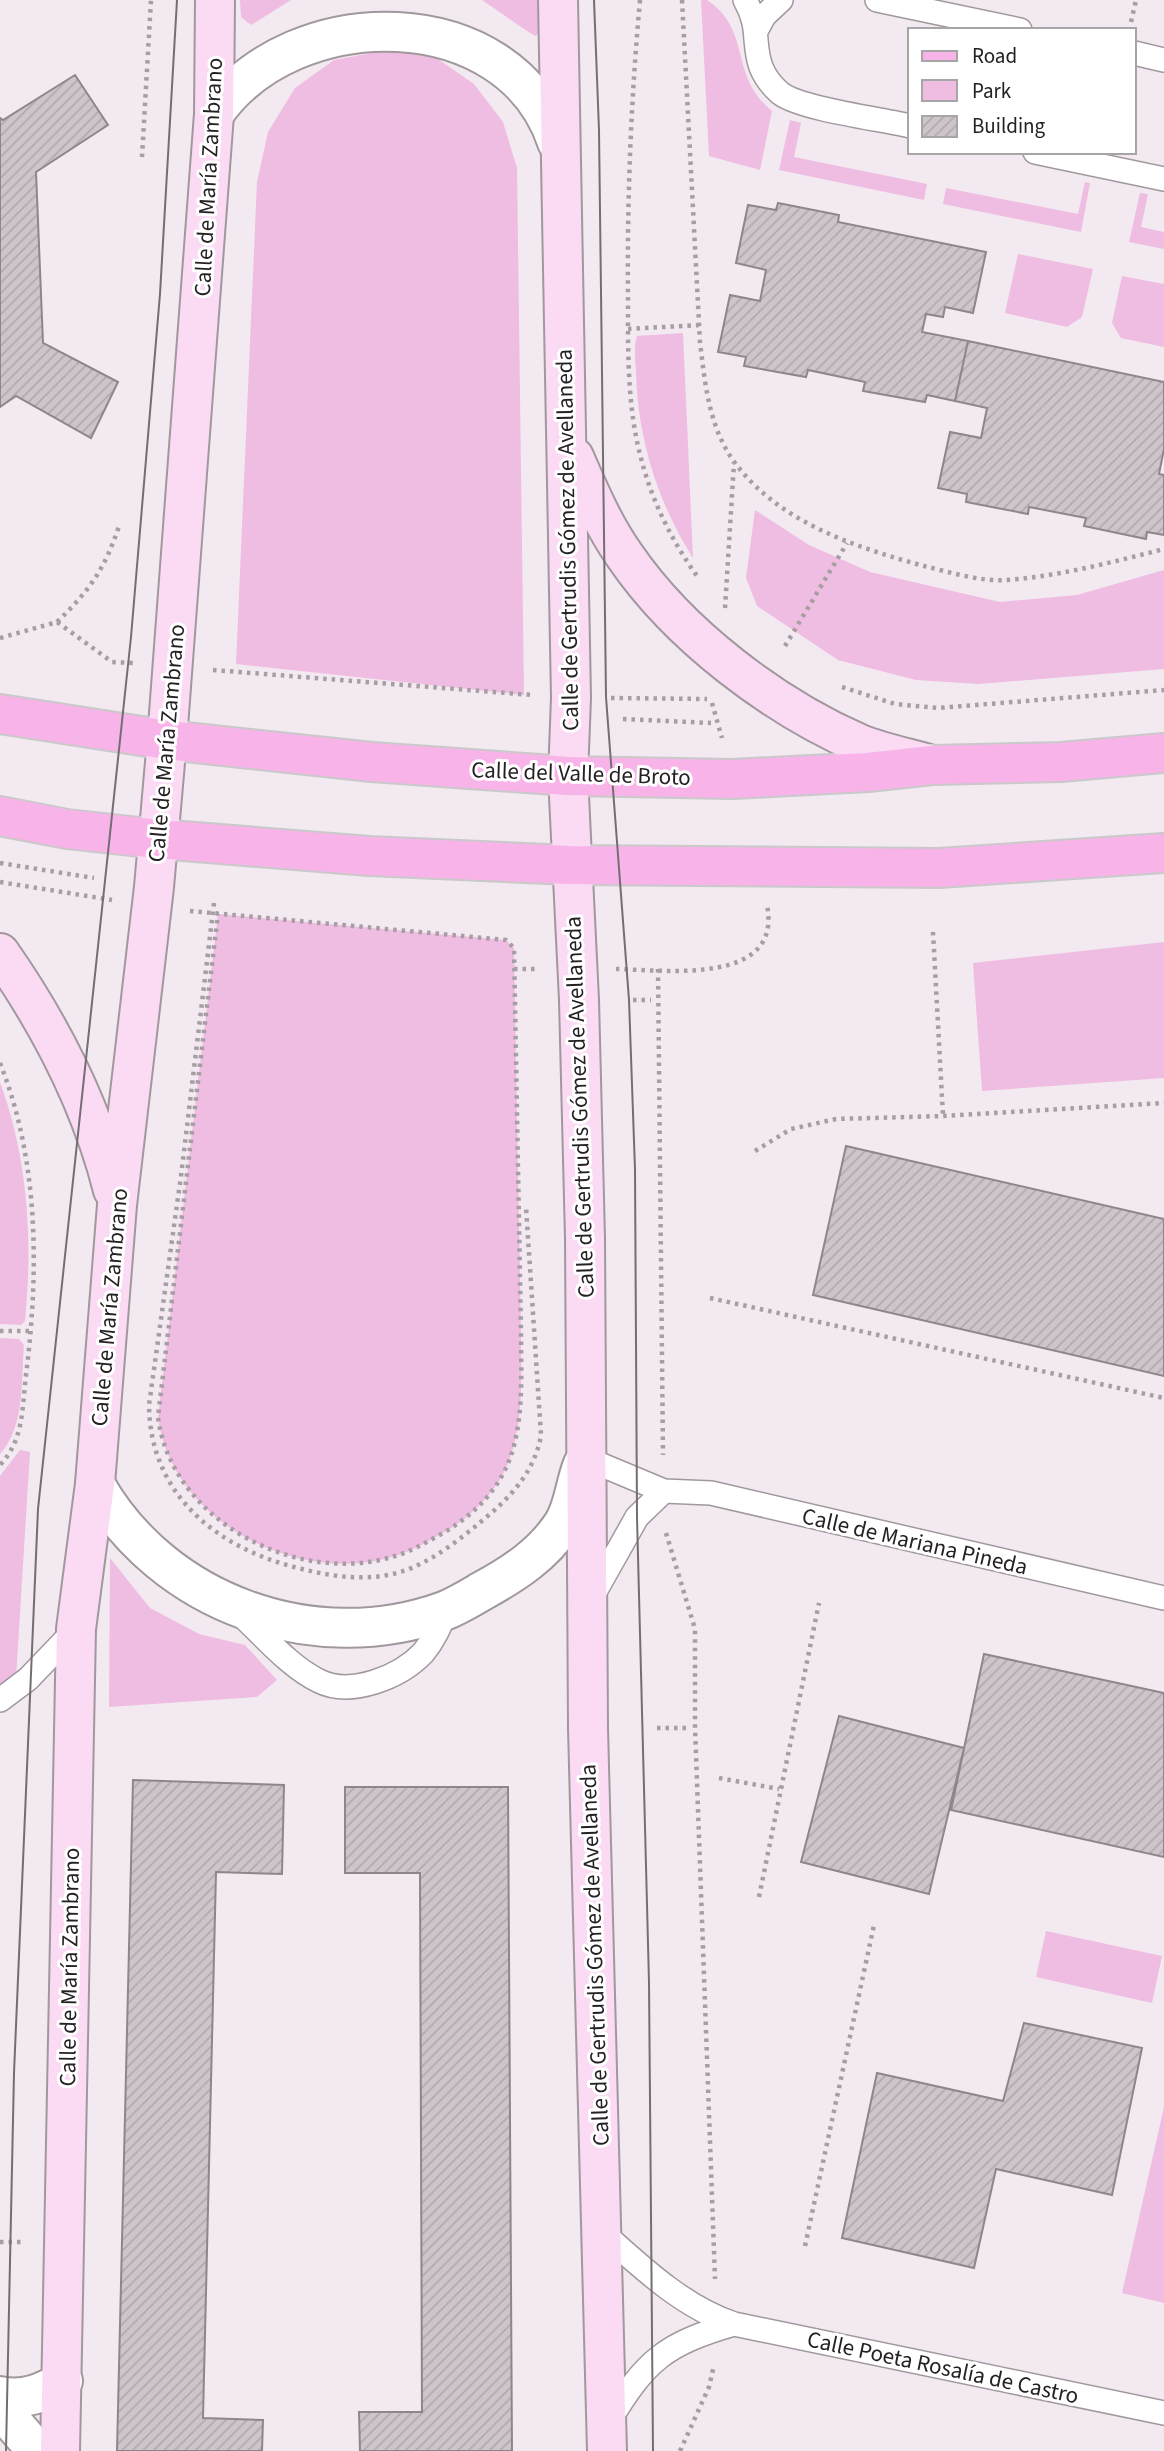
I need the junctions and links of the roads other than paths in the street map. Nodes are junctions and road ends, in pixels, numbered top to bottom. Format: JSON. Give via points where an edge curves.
{"nodes":[{"id":1,"x":215,"y":0,"type":"edge"},
{"id":2,"x":558,"y":0,"type":"edge"},
{"id":3,"x":745,"y":0,"type":"edge"},
{"id":4,"x":781,"y":0,"type":"edge"},
{"id":5,"x":877,"y":0,"type":"edge"},
{"id":6,"x":1010,"y":28,"type":"edge"},
{"id":7,"x":757,"y":29,"type":"junction"},
{"id":8,"x":1136,"y":54,"type":"edge"},
{"id":9,"x":1164,"y":60,"type":"edge"},
{"id":10,"x":214,"y":114,"type":"junction"},
{"id":11,"x":908,"y":125,"type":"edge"},
{"id":12,"x":1045,"y":154,"type":"edge"},
{"id":13,"x":561,"y":158,"type":"junction"},
{"id":14,"x":1164,"y":179,"type":"edge"},
{"id":15,"x":567,"y":442,"type":"junction"},
{"id":16,"x":0,"y":714,"type":"edge"},
{"id":17,"x":167,"y":740,"type":"junction"},
{"id":18,"x":1164,"y":753,"type":"edge"},
{"id":19,"x":932,"y":765,"type":"junction"},
{"id":20,"x":568,"y":776,"type":"junction"},
{"id":21,"x":0,"y":816,"type":"edge"},
{"id":22,"x":158,"y":839,"type":"junction"},
{"id":23,"x":1164,"y":853,"type":"edge"},
{"id":24,"x":570,"y":865,"type":"junction"},
{"id":25,"x":0,"y":953,"type":"edge"},
{"id":26,"x":117,"y":1205,"type":"junction"},
{"id":27,"x":585,"y":1458,"type":"junction"},
{"id":28,"x":94,"y":1484,"type":"junction"},
{"id":29,"x":664,"y":1491,"type":"junction"},
{"id":30,"x":637,"y":1517,"type":"junction"},
{"id":31,"x":586,"y":1537,"type":"junction"},
{"id":32,"x":545,"y":1546,"type":"junction"},
{"id":33,"x":1164,"y":1598,"type":"edge"},
{"id":34,"x":231,"y":1606,"type":"junction"},
{"id":35,"x":586,"y":1609,"type":"junction"},
{"id":36,"x":446,"y":1611,"type":"junction"},
{"id":37,"x":76,"y":1629,"type":"junction"},
{"id":38,"x":0,"y":1700,"type":"edge"},
{"id":39,"x":602,"y":2232,"type":"junction"},
{"id":40,"x":721,"y":2324,"type":"junction"},
{"id":41,"x":63,"y":2381,"type":"junction"},
{"id":42,"x":0,"y":2396,"type":"edge"},
{"id":43,"x":0,"y":2408,"type":"edge"},
{"id":44,"x":1160,"y":2415,"type":"edge"},
{"id":45,"x":607,"y":2439,"type":"edge"},
{"id":46,"x":37,"y":2451,"type":"edge"},
{"id":47,"x":60,"y":2451,"type":"edge"}],
"edges":[{"from":1,"to":10,"type":"main road","name":"Calle de María Zambrano"},
{"from":2,"to":13,"type":"main road","name":"Calle de Gertrudis Gómez de Avellaneda"},
{"from":3,"to":7,"type":"lane"},
{"from":4,"to":7,"type":"lane"},
{"from":5,"to":6,"type":"lane"},
{"from":7,"to":11,"type":"lane","via":[[761,66],[781,94]]},
{"from":8,"to":9,"type":"lane"},
{"from":10,"to":13,"type":"street","via":[[252,57],[297,24],[359,2],[416,3],[469,22],[522,69],[538,89],[550,116]]},
{"from":10,"to":17,"type":"main road","name":"Calle de María Zambrano"},
{"from":12,"to":14,"type":"lane"},
{"from":13,"to":15,"type":"main road","name":"Calle de Gertrudis Gómez de Avellaneda"},
{"from":15,"to":19,"type":"main road","via":[[604,522],[674,617],[800,713],[862,744]]},
{"from":15,"to":20,"type":"main road","name":"Calle de Gertrudis Gómez de Avellaneda"},
{"from":16,"to":17,"type":"main road","name":"Calle del Valle de Broto"},
{"from":17,"to":20,"type":"main road","name":"Calle del Valle de Broto","via":[[372,762]]},
{"from":17,"to":22,"type":"main road","name":"Calle de María Zambrano"},
{"from":18,"to":19,"type":"main road","name":"Calle del Valle de Broto","via":[[1026,764]]},
{"from":19,"to":20,"type":"main road","name":"Calle del Valle de Broto","via":[[732,779]]},
{"from":20,"to":24,"type":"main road","name":"Calle de Gertrudis Gómez de Avellaneda"},
{"from":21,"to":22,"type":"main road"},
{"from":22,"to":24,"type":"main road","via":[[369,856]]},
{"from":22,"to":26,"type":"main road","name":"Calle de María Zambrano"},
{"from":23,"to":24,"type":"main road","via":[[939,868]]},
{"from":24,"to":27,"type":"main road","name":"Calle de Gertrudis Gómez de Avellaneda","via":[[579,1000]]},
{"from":25,"to":26,"type":"main road","via":[[55,1040],[81,1092]]},
{"from":26,"to":28,"type":"main road","name":"Calle de María Zambrano"},
{"from":27,"to":29,"type":"lane"},
{"from":27,"to":31,"type":"main road","name":"Calle de Gertrudis Gómez de Avellaneda"},
{"from":27,"to":32,"type":"street","name":"Calle de Gertrudis Gómez de Avellaneda","via":[[564,1523]]},
{"from":28,"to":34,"type":"street","via":[[108,1508],[149,1555],[205,1594]]},
{"from":28,"to":37,"type":"main road","name":"Calle de María Zambrano"},
{"from":29,"to":30,"type":"lane"},
{"from":29,"to":33,"type":"lane","name":"Calle de Mariana Pineda","via":[[710,1493]]},
{"from":30,"to":31,"type":"lane"},
{"from":30,"to":35,"type":"lane"},
{"from":31,"to":32,"type":"lane"},
{"from":31,"to":35,"type":"main road","name":"Calle de Gertrudis Gómez de Avellaneda"},
{"from":32,"to":36,"type":"street","name":"Calle de Gertrudis Gómez de Avellaneda","via":[[513,1574]]},
{"from":34,"to":36,"type":"street","name":"Calle de Gertrudis Gómez de Avellaneda","via":[[348,1628]]},
{"from":34,"to":36,"type":"lane","via":[[308,1675],[338,1687],[376,1681],[412,1661],[439,1630]]},
{"from":35,"to":39,"type":"main road","name":"Calle de Gertrudis Gómez de Avellaneda"},
{"from":37,"to":38,"type":"lane","via":[[28,1679]]},
{"from":37,"to":41,"type":"main road","name":"Calle de María Zambrano"},
{"from":39,"to":40,"type":"lane","name":"Calle Poeta Rosalía de Castro"},
{"from":39,"to":45,"type":"main road","name":"Calle de Gertrudis Gómez de Avellaneda"},
{"from":40,"to":44,"type":"lane","name":"Calle Poeta Rosalía de Castro"},
{"from":40,"to":45,"type":"lane","via":[[651,2362],[628,2389]]},
{"from":41,"to":42,"type":"street","via":[[36,2395]]},
{"from":41,"to":47,"type":"main road","name":"Calle de María Zambrano"},
{"from":43,"to":46,"type":"street"}]}
